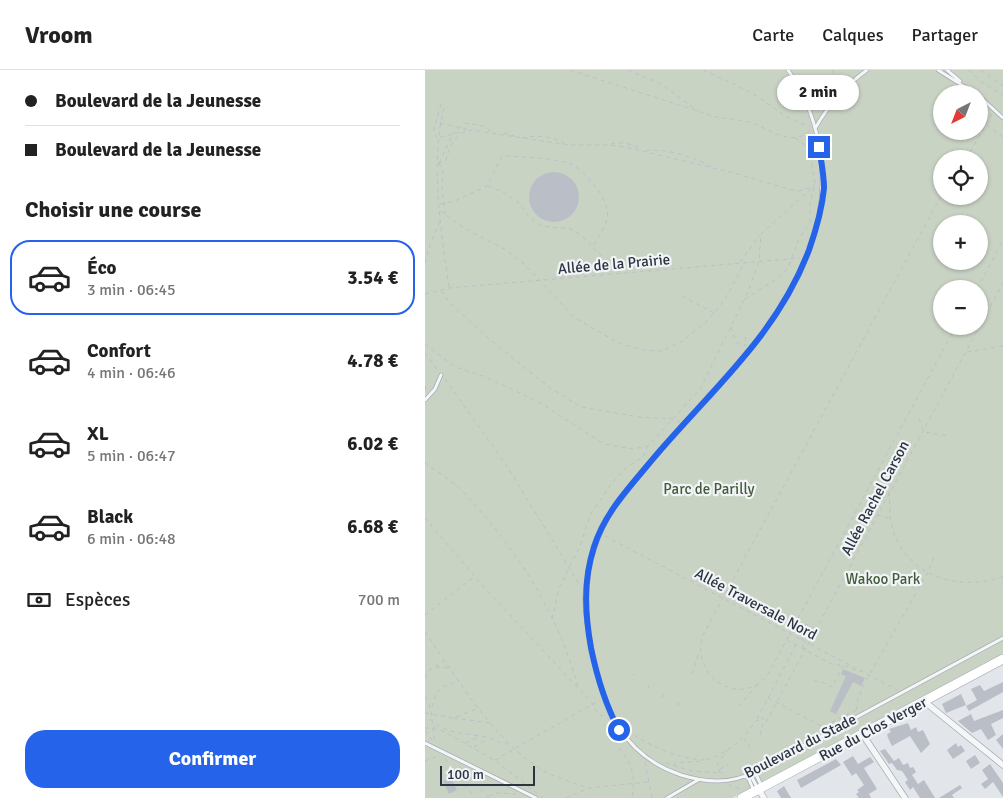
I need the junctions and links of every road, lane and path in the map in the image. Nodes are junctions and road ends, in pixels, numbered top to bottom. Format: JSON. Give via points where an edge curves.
{"nodes":[{"id":1,"x":570,"y":70,"type":"edge"},
{"id":2,"x":628,"y":70,"type":"edge"},
{"id":3,"x":703,"y":70,"type":"edge"},
{"id":4,"x":788,"y":70,"type":"edge"},
{"id":5,"x":834,"y":70,"type":"edge"},
{"id":6,"x":867,"y":70,"type":"edge"},
{"id":7,"x":938,"y":70,"type":"edge"},
{"id":8,"x":947,"y":70,"type":"edge"},
{"id":9,"x":969,"y":70,"type":"edge"},
{"id":10,"x":981,"y":70,"type":"edge"},
{"id":11,"x":793,"y":79,"type":"junction"},
{"id":12,"x":964,"y":85,"type":"edge"},
{"id":13,"x":965,"y":85,"type":"edge"},
{"id":14,"x":1003,"y":86,"type":"edge"},
{"id":15,"x":823,"y":87,"type":"junction"},
{"id":16,"x":1003,"y":95,"type":"edge"},
{"id":17,"x":833,"y":100,"type":"junction"},
{"id":18,"x":441,"y":104,"type":"dead end"},
{"id":19,"x":988,"y":104,"type":"edge"},
{"id":20,"x":444,"y":108,"type":"dead end"},
{"id":21,"x":995,"y":110,"type":"junction"},
{"id":22,"x":700,"y":112,"type":"junction"},
{"id":23,"x":811,"y":117,"type":"junction"},
{"id":24,"x":1003,"y":118,"type":"edge"},
{"id":25,"x":436,"y":122,"type":"junction"},
{"id":26,"x":988,"y":122,"type":"edge"},
{"id":27,"x":440,"y":123,"type":"junction"},
{"id":28,"x":988,"y":125,"type":"edge"},
{"id":29,"x":458,"y":127,"type":"junction"},
{"id":30,"x":816,"y":127,"type":"junction"},
{"id":31,"x":471,"y":130,"type":"junction"},
{"id":32,"x":453,"y":134,"type":"junction"},
{"id":33,"x":494,"y":134,"type":"junction"},
{"id":34,"x":807,"y":134,"type":"junction"},
{"id":35,"x":1003,"y":137,"type":"edge"},
{"id":36,"x":437,"y":138,"type":"junction"},
{"id":37,"x":519,"y":138,"type":"junction"},
{"id":38,"x":794,"y":138,"type":"junction"},
{"id":39,"x":608,"y":144,"type":"junction"},
{"id":40,"x":569,"y":145,"type":"junction"},
{"id":41,"x":810,"y":147,"type":"junction"},
{"id":42,"x":819,"y":147,"type":"junction"},
{"id":43,"x":645,"y":151,"type":"junction"},
{"id":44,"x":438,"y":164,"type":"junction"},
{"id":45,"x":714,"y":168,"type":"junction"},
{"id":46,"x":487,"y":186,"type":"junction"},
{"id":47,"x":814,"y":186,"type":"junction"},
{"id":48,"x":444,"y":202,"type":"junction"},
{"id":49,"x":440,"y":204,"type":"junction"},
{"id":50,"x":936,"y":205,"type":"edge"},
{"id":51,"x":440,"y":211,"type":"junction"},
{"id":52,"x":445,"y":215,"type":"junction"},
{"id":53,"x":441,"y":221,"type":"junction"},
{"id":54,"x":761,"y":234,"type":"junction"},
{"id":55,"x":1003,"y":240,"type":"edge"},
{"id":56,"x":593,"y":247,"type":"junction"},
{"id":57,"x":806,"y":258,"type":"junction"},
{"id":58,"x":791,"y":259,"type":"junction"},
{"id":59,"x":759,"y":261,"type":"junction"},
{"id":60,"x":739,"y":262,"type":"junction"},
{"id":61,"x":745,"y":262,"type":"junction"},
{"id":62,"x":425,"y":263,"type":"edge"},
{"id":63,"x":621,"y":273,"type":"junction"},
{"id":64,"x":540,"y":280,"type":"junction"},
{"id":65,"x":982,"y":280,"type":"edge"},
{"id":66,"x":1003,"y":283,"type":"edge"},
{"id":67,"x":449,"y":288,"type":"junction"},
{"id":68,"x":440,"y":291,"type":"junction"},
{"id":69,"x":425,"y":294,"type":"edge"},
{"id":70,"x":682,"y":296,"type":"dead end"},
{"id":71,"x":744,"y":300,"type":"junction"},
{"id":72,"x":715,"y":314,"type":"junction"},
{"id":73,"x":730,"y":326,"type":"junction"},
{"id":74,"x":951,"y":335,"type":"edge"},
{"id":75,"x":745,"y":337,"type":"dead end"},
{"id":76,"x":425,"y":344,"type":"edge"},
{"id":77,"x":746,"y":344,"type":"junction"},
{"id":78,"x":1003,"y":346,"type":"edge"},
{"id":79,"x":752,"y":349,"type":"junction"},
{"id":80,"x":965,"y":352,"type":"junction"},
{"id":81,"x":425,"y":353,"type":"edge"},
{"id":82,"x":441,"y":374,"type":"junction"},
{"id":83,"x":425,"y":400,"type":"edge"},
{"id":84,"x":914,"y":404,"type":"junction"},
{"id":85,"x":917,"y":406,"type":"dead end"},
{"id":86,"x":673,"y":419,"type":"junction"},
{"id":87,"x":919,"y":419,"type":"dead end"},
{"id":88,"x":684,"y":424,"type":"junction"},
{"id":89,"x":923,"y":430,"type":"junction"},
{"id":90,"x":949,"y":436,"type":"dead end"},
{"id":91,"x":648,"y":446,"type":"junction"},
{"id":92,"x":425,"y":463,"type":"edge"},
{"id":93,"x":889,"y":491,"type":"junction"},
{"id":94,"x":884,"y":502,"type":"junction"},
{"id":95,"x":890,"y":503,"type":"junction"},
{"id":96,"x":877,"y":515,"type":"junction"},
{"id":97,"x":891,"y":518,"type":"junction"},
{"id":98,"x":426,"y":519,"type":"edge"},
{"id":99,"x":600,"y":533,"type":"junction"},
{"id":100,"x":935,"y":554,"type":"dead end"},
{"id":101,"x":569,"y":569,"type":"junction"},
{"id":102,"x":927,"y":574,"type":"junction"},
{"id":103,"x":475,"y":577,"type":"junction"},
{"id":104,"x":1003,"y":578,"type":"edge"},
{"id":105,"x":908,"y":582,"type":"dead end"},
{"id":106,"x":917,"y":590,"type":"junction"},
{"id":107,"x":585,"y":594,"type":"junction"},
{"id":108,"x":723,"y":598,"type":"junction"},
{"id":109,"x":425,"y":615,"type":"edge"},
{"id":110,"x":553,"y":619,"type":"junction"},
{"id":111,"x":816,"y":628,"type":"junction"},
{"id":112,"x":425,"y":632,"type":"edge"},
{"id":113,"x":789,"y":633,"type":"junction"},
{"id":114,"x":1003,"y":638,"type":"edge"},
{"id":115,"x":786,"y":640,"type":"junction"},
{"id":116,"x":803,"y":640,"type":"junction"},
{"id":117,"x":808,"y":643,"type":"junction"},
{"id":118,"x":796,"y":645,"type":"junction"},
{"id":119,"x":804,"y":649,"type":"junction"},
{"id":120,"x":699,"y":651,"type":"junction"},
{"id":121,"x":1003,"y":659,"type":"edge"},
{"id":122,"x":444,"y":661,"type":"junction"},
{"id":123,"x":843,"y":665,"type":"junction"},
{"id":124,"x":435,"y":667,"type":"junction"},
{"id":125,"x":450,"y":668,"type":"junction"},
{"id":126,"x":692,"y":674,"type":"dead end"},
{"id":127,"x":868,"y":676,"type":"junction"},
{"id":128,"x":425,"y":678,"type":"edge"},
{"id":129,"x":460,"y":681,"type":"junction"},
{"id":130,"x":814,"y":681,"type":"dead end"},
{"id":131,"x":758,"y":684,"type":"junction"},
{"id":132,"x":648,"y":685,"type":"dead end"},
{"id":133,"x":579,"y":689,"type":"junction"},
{"id":134,"x":650,"y":692,"type":"dead end"},
{"id":135,"x":902,"y":692,"type":"junction"},
{"id":136,"x":664,"y":694,"type":"dead end"},
{"id":137,"x":425,"y":696,"type":"edge"},
{"id":138,"x":603,"y":696,"type":"junction"},
{"id":139,"x":662,"y":698,"type":"dead end"},
{"id":140,"x":768,"y":698,"type":"junction"},
{"id":141,"x":678,"y":702,"type":"dead end"},
{"id":142,"x":776,"y":702,"type":"junction"},
{"id":143,"x":925,"y":702,"type":"junction"},
{"id":144,"x":592,"y":703,"type":"junction"},
{"id":145,"x":739,"y":706,"type":"dead end"},
{"id":146,"x":431,"y":708,"type":"junction"},
{"id":147,"x":479,"y":708,"type":"junction"},
{"id":148,"x":681,"y":709,"type":"dead end"},
{"id":149,"x":425,"y":713,"type":"edge"},
{"id":150,"x":431,"y":713,"type":"junction"},
{"id":151,"x":453,"y":718,"type":"junction"},
{"id":152,"x":430,"y":719,"type":"junction"},
{"id":153,"x":757,"y":720,"type":"junction"},
{"id":154,"x":614,"y":721,"type":"junction"},
{"id":155,"x":760,"y":721,"type":"junction"},
{"id":156,"x":491,"y":723,"type":"junction"},
{"id":157,"x":625,"y":727,"type":"dead end"},
{"id":158,"x":425,"y":728,"type":"edge"},
{"id":159,"x":432,"y":729,"type":"junction"},
{"id":160,"x":425,"y":731,"type":"edge"},
{"id":161,"x":863,"y":735,"type":"junction"},
{"id":162,"x":760,"y":736,"type":"dead end"},
{"id":163,"x":478,"y":737,"type":"junction"},
{"id":164,"x":488,"y":738,"type":"junction"},
{"id":165,"x":744,"y":738,"type":"junction"},
{"id":166,"x":426,"y":744,"type":"edge"},
{"id":167,"x":465,"y":744,"type":"junction"},
{"id":168,"x":509,"y":744,"type":"junction"},
{"id":169,"x":515,"y":747,"type":"junction"},
{"id":170,"x":438,"y":748,"type":"junction"},
{"id":171,"x":473,"y":748,"type":"junction"},
{"id":172,"x":750,"y":748,"type":"dead end"},
{"id":173,"x":727,"y":750,"type":"junction"},
{"id":174,"x":443,"y":753,"type":"dead end"},
{"id":175,"x":441,"y":754,"type":"junction"},
{"id":176,"x":644,"y":755,"type":"junction"},
{"id":177,"x":451,"y":759,"type":"dead end"},
{"id":178,"x":494,"y":760,"type":"junction"},
{"id":179,"x":659,"y":760,"type":"dead end"},
{"id":180,"x":705,"y":760,"type":"junction"},
{"id":181,"x":425,"y":761,"type":"edge"},
{"id":182,"x":458,"y":765,"type":"dead end"},
{"id":183,"x":728,"y":765,"type":"dead end"},
{"id":184,"x":1003,"y":765,"type":"edge"},
{"id":185,"x":452,"y":766,"type":"junction"},
{"id":186,"x":673,"y":766,"type":"junction"},
{"id":187,"x":719,"y":769,"type":"junction"},
{"id":188,"x":755,"y":772,"type":"junction"},
{"id":189,"x":720,"y":773,"type":"junction"},
{"id":190,"x":723,"y":773,"type":"dead end"},
{"id":191,"x":748,"y":775,"type":"junction"},
{"id":192,"x":698,"y":780,"type":"junction"},
{"id":193,"x":727,"y":781,"type":"junction"},
{"id":194,"x":649,"y":782,"type":"junction"},
{"id":195,"x":634,"y":785,"type":"junction"},
{"id":196,"x":589,"y":788,"type":"junction"},
{"id":197,"x":522,"y":790,"type":"junction"},
{"id":198,"x":753,"y":792,"type":"edge"},
{"id":199,"x":504,"y":795,"type":"junction"},
{"id":200,"x":488,"y":797,"type":"edge"},
{"id":201,"x":475,"y":798,"type":"edge"},
{"id":202,"x":502,"y":798,"type":"edge"},
{"id":203,"x":536,"y":798,"type":"edge"},
{"id":204,"x":543,"y":798,"type":"edge"},
{"id":205,"x":566,"y":798,"type":"edge"},
{"id":206,"x":632,"y":798,"type":"edge"},
{"id":207,"x":652,"y":798,"type":"edge"},
{"id":208,"x":667,"y":798,"type":"edge"},
{"id":209,"x":765,"y":798,"type":"edge"},
{"id":210,"x":905,"y":798,"type":"edge"}],
"edges":[{"from":1,"to":22,"type":"path"},
{"from":2,"to":22,"type":"path","via":[[661,84]]},
{"from":3,"to":30,"type":"path","via":[[753,94],[796,123]]},
{"from":4,"to":11,"type":"lane","name":"Boulevard du Stade"},
{"from":5,"to":15,"type":"path"},
{"from":6,"to":17,"type":"lane"},
{"from":7,"to":12,"type":"lane"},
{"from":8,"to":13,"type":"lane"},
{"from":9,"to":16,"type":"path"},
{"from":10,"to":14,"type":"path"},
{"from":11,"to":15,"type":"path","via":[[803,78]]},
{"from":11,"to":23,"type":"lane","name":"Boulevard du Stade"},
{"from":15,"to":17,"type":"path"},
{"from":15,"to":23,"type":"path"},
{"from":17,"to":30,"type":"lane"},
{"from":18,"to":25,"type":"path"},
{"from":19,"to":21,"type":"lane"},
{"from":20,"to":27,"type":"path"},
{"from":21,"to":24,"type":"lane"},
{"from":21,"to":26,"type":"path"},
{"from":22,"to":38,"type":"path","via":[[729,121],[747,121]]},
{"from":23,"to":30,"type":"lane","name":"Boulevard du Stade"},
{"from":25,"to":27,"type":"path"},
{"from":25,"to":36,"type":"path","via":[[433,132]]},
{"from":27,"to":29,"type":"path"},
{"from":27,"to":36,"type":"path"},
{"from":28,"to":35,"type":"path"},
{"from":29,"to":31,"type":"path"},
{"from":29,"to":32,"type":"path"},
{"from":29,"to":33,"type":"path","via":[[475,123]]},
{"from":30,"to":34,"type":"path"},
{"from":30,"to":42,"type":"lane","name":"Boulevard du Stade"},
{"from":31,"to":32,"type":"path"},
{"from":31,"to":33,"type":"path"},
{"from":31,"to":44,"type":"path","via":[[452,141],[446,160]]},
{"from":32,"to":36,"type":"path"},
{"from":32,"to":44,"type":"path"},
{"from":33,"to":37,"type":"path"},
{"from":34,"to":38,"type":"path"},
{"from":34,"to":41,"type":"path"},
{"from":36,"to":44,"type":"path"},
{"from":37,"to":40,"type":"path"},
{"from":37,"to":40,"type":"path","via":[[536,134]]},
{"from":38,"to":41,"type":"path"},
{"from":39,"to":40,"type":"path"},
{"from":39,"to":43,"type":"path"},
{"from":39,"to":43,"type":"path","via":[[618,142]]},
{"from":41,"to":42,"type":"path"},
{"from":41,"to":47,"type":"path"},
{"from":42,"to":57,"type":"lane","name":"Boulevard du Stade","via":[[823,200]]},
{"from":43,"to":45,"type":"path"},
{"from":43,"to":45,"type":"path","via":[[655,149],[705,162]]},
{"from":44,"to":48,"type":"path","via":[[443,168]]},
{"from":44,"to":49,"type":"path"},
{"from":45,"to":47,"type":"path","via":[[793,190]]},
{"from":46,"to":48,"type":"path","via":[[455,201]]},
{"from":46,"to":56,"type":"path","via":[[519,203],[541,226],[571,229]]},
{"from":46,"to":56,"type":"path","via":[[502,156],[570,164],[591,182],[608,208],[607,219]]},
{"from":47,"to":54,"type":"path"},
{"from":47,"to":58,"type":"path","via":[[810,222]]},
{"from":48,"to":49,"type":"path"},
{"from":48,"to":52,"type":"path"},
{"from":49,"to":51,"type":"path"},
{"from":50,"to":108,"type":"path"},
{"from":51,"to":52,"type":"path"},
{"from":51,"to":53,"type":"path"},
{"from":52,"to":64,"type":"path","via":[[506,250]]},
{"from":53,"to":62,"type":"path"},
{"from":53,"to":67,"type":"path"},
{"from":54,"to":59,"type":"path"},
{"from":54,"to":60,"type":"path"},
{"from":55,"to":65,"type":"path"},
{"from":56,"to":63,"type":"path"},
{"from":57,"to":58,"type":"path","name":"Allée de la Prairie"},
{"from":57,"to":79,"type":"lane","name":"Boulevard du Stade","via":[[785,302]]},
{"from":58,"to":59,"type":"path","name":"Allée de la Prairie"},
{"from":58,"to":71,"type":"path","via":[[781,276]]},
{"from":59,"to":61,"type":"path","name":"Allée de la Prairie"},
{"from":59,"to":71,"type":"path"},
{"from":60,"to":61,"type":"path","name":"Allée de la Prairie"},
{"from":60,"to":63,"type":"path","name":"Allée de la Prairie"},
{"from":61,"to":72,"type":"path"},
{"from":63,"to":64,"type":"path","name":"Allée de la Prairie"},
{"from":64,"to":67,"type":"path","name":"Allée de la Prairie"},
{"from":64,"to":72,"type":"path","via":[[575,318],[617,342],[641,350],[670,348]]},
{"from":66,"to":80,"type":"path","name":"Allée Rachel Carson"},
{"from":67,"to":68,"type":"path","name":"Allée de la Prairie"},
{"from":68,"to":69,"type":"path","name":"Allée de la Prairie"},
{"from":68,"to":86,"type":"path","via":[[487,336],[551,388],[581,407]]},
{"from":70,"to":72,"type":"path"},
{"from":71,"to":73,"type":"path"},
{"from":73,"to":77,"type":"path","via":[[736,342]]},
{"from":73,"to":86,"type":"path","via":[[700,389]]},
{"from":74,"to":84,"type":"path"},
{"from":75,"to":77,"type":"path"},
{"from":76,"to":91,"type":"path","via":[[455,367],[539,402],[603,444],[633,449]]},
{"from":77,"to":79,"type":"path"},
{"from":78,"to":80,"type":"path"},
{"from":79,"to":88,"type":"lane","name":"Boulevard du Stade"},
{"from":80,"to":89,"type":"path","name":"Allée Rachel Carson"},
{"from":81,"to":82,"type":"path"},
{"from":82,"to":83,"type":"lane"},
{"from":82,"to":101,"type":"path","via":[[505,463]]},
{"from":84,"to":85,"type":"path"},
{"from":84,"to":113,"type":"path"},
{"from":86,"to":88,"type":"path"},
{"from":86,"to":91,"type":"path"},
{"from":87,"to":89,"type":"path"},
{"from":88,"to":99,"type":"lane","name":"Boulevard du Stade","via":[[619,499]]},
{"from":89,"to":90,"type":"path"},
{"from":89,"to":93,"type":"path","name":"Allée Rachel Carson"},
{"from":91,"to":101,"type":"path","via":[[643,458],[627,467],[612,482],[591,513]]},
{"from":92,"to":110,"type":"path","via":[[472,502],[531,578]]},
{"from":93,"to":94,"type":"path","name":"Allée Rachel Carson"},
{"from":93,"to":95,"type":"path"},
{"from":94,"to":95,"type":"path"},
{"from":94,"to":96,"type":"path","name":"Allée Rachel Carson"},
{"from":95,"to":97,"type":"path"},
{"from":96,"to":97,"type":"path"},
{"from":96,"to":111,"type":"path","name":"Allée Rachel Carson"},
{"from":97,"to":102,"type":"path","via":[[900,545]]},
{"from":98,"to":103,"type":"path"},
{"from":99,"to":107,"type":"lane","name":"Boulevard du Stade"},
{"from":99,"to":108,"type":"path","name":"Allée Traversale Nord"},
{"from":100,"to":102,"type":"path"},
{"from":101,"to":107,"type":"path"},
{"from":101,"to":110,"type":"path","via":[[559,588]]},
{"from":102,"to":104,"type":"path","via":[[977,583]]},
{"from":102,"to":106,"type":"path"},
{"from":103,"to":109,"type":"path"},
{"from":103,"to":133,"type":"path"},
{"from":105,"to":106,"type":"path"},
{"from":106,"to":127,"type":"path"},
{"from":107,"to":138,"type":"lane","name":"Boulevard du Stade","via":[[587,626]]},
{"from":108,"to":113,"type":"path","name":"Allée Traversale Nord"},
{"from":108,"to":120,"type":"path","via":[[703,635]]},
{"from":110,"to":133,"type":"path"},
{"from":111,"to":116,"type":"path","via":[[806,624]]},
{"from":111,"to":117,"type":"path","name":"Allée Rachel Carson"},
{"from":112,"to":122,"type":"path"},
{"from":113,"to":115,"type":"path"},
{"from":113,"to":116,"type":"path","name":"Allée Traversale Nord"},
{"from":114,"to":135,"type":"lane","name":"Boulevard du Stade"},
{"from":115,"to":118,"type":"path"},
{"from":115,"to":131,"type":"path","via":[[768,674]]},
{"from":116,"to":117,"type":"path","name":"Allée Traversale Nord"},
{"from":116,"to":119,"type":"path"},
{"from":117,"to":119,"type":"path","name":"Allée Rachel Carson"},
{"from":117,"to":127,"type":"path","name":"Allée Traversale Nord"},
{"from":118,"to":119,"type":"path"},
{"from":118,"to":140,"type":"path"},
{"from":119,"to":123,"type":"path","via":[[833,665]]},
{"from":119,"to":142,"type":"path","name":"Allée Rachel Carson"},
{"from":120,"to":126,"type":"path"},
{"from":120,"to":131,"type":"path","via":[[707,672],[718,683],[733,688]]},
{"from":121,"to":143,"type":"street","name":"Rue du Clos Verger"},
{"from":122,"to":124,"type":"path"},
{"from":122,"to":125,"type":"path"},
{"from":123,"to":127,"type":"path"},
{"from":123,"to":130,"type":"path","via":[[832,687]]},
{"from":124,"to":125,"type":"path"},
{"from":124,"to":128,"type":"path"},
{"from":125,"to":129,"type":"path"},
{"from":127,"to":135,"type":"path","name":"Allée Traversale Nord"},
{"from":127,"to":142,"type":"path","via":[[857,710],[823,727]]},
{"from":129,"to":146,"type":"path","via":[[436,693]]},
{"from":129,"to":147,"type":"path"},
{"from":131,"to":145,"type":"path"},
{"from":132,"to":134,"type":"path"},
{"from":133,"to":144,"type":"path"},
{"from":135,"to":188,"type":"lane","name":"Boulevard du Stade"},
{"from":136,"to":139,"type":"path"},
{"from":137,"to":146,"type":"path"},
{"from":138,"to":144,"type":"path"},
{"from":138,"to":154,"type":"lane","name":"Boulevard du Stade"},
{"from":140,"to":142,"type":"path"},
{"from":140,"to":153,"type":"path"},
{"from":141,"to":148,"type":"path"},
{"from":142,"to":155,"type":"path","name":"Allée Rachel Carson","via":[[766,721],[762,718]]},
{"from":143,"to":161,"type":"street","name":"Rue du Clos Verger"},
{"from":143,"to":184,"type":"street"},
{"from":144,"to":154,"type":"path","via":[[599,714]]},
{"from":144,"to":169,"type":"path"},
{"from":146,"to":150,"type":"path"},
{"from":147,"to":151,"type":"path"},
{"from":147,"to":156,"type":"path"},
{"from":149,"to":150,"type":"path"},
{"from":150,"to":151,"type":"path"},
{"from":150,"to":152,"type":"path"},
{"from":151,"to":156,"type":"path"},
{"from":152,"to":159,"type":"path"},
{"from":152,"to":163,"type":"path","via":[[456,734]]},
{"from":153,"to":155,"type":"path"},
{"from":153,"to":165,"type":"path"},
{"from":154,"to":176,"type":"lane","name":"Boulevard du Stade"},
{"from":154,"to":195,"type":"path","via":[[611,734],[632,765]]},
{"from":155,"to":162,"type":"path","via":[[763,723]]},
{"from":156,"to":168,"type":"path"},
{"from":157,"to":180,"type":"path","via":[[633,736],[668,754]]},
{"from":158,"to":159,"type":"path"},
{"from":159,"to":167,"type":"path","via":[[437,728]]},
{"from":159,"to":170,"type":"path"},
{"from":160,"to":170,"type":"path"},
{"from":161,"to":198,"type":"street","name":"Rue du Clos Verger"},
{"from":161,"to":210,"type":"street"},
{"from":163,"to":164,"type":"path"},
{"from":163,"to":167,"type":"path"},
{"from":164,"to":168,"type":"path","via":[[499,744]]},
{"from":164,"to":171,"type":"path"},
{"from":165,"to":172,"type":"path"},
{"from":165,"to":173,"type":"path"},
{"from":166,"to":170,"type":"lane"},
{"from":167,"to":171,"type":"path"},
{"from":168,"to":169,"type":"path"},
{"from":169,"to":178,"type":"path"},
{"from":169,"to":196,"type":"path","via":[[546,772]]},
{"from":170,"to":197,"type":"lane"},
{"from":171,"to":178,"type":"path"},
{"from":173,"to":180,"type":"path"},
{"from":173,"to":187,"type":"path","via":[[717,764]]},
{"from":174,"to":175,"type":"path"},
{"from":175,"to":181,"type":"path"},
{"from":175,"to":185,"type":"path"},
{"from":176,"to":192,"type":"lane","name":"Boulevard du Stade","via":[[667,770]]},
{"from":176,"to":194,"type":"path"},
{"from":177,"to":185,"type":"path"},
{"from":178,"to":204,"type":"path"},
{"from":179,"to":186,"type":"path"},
{"from":180,"to":186,"type":"path"},
{"from":182,"to":200,"type":"path"},
{"from":183,"to":187,"type":"path"},
{"from":185,"to":201,"type":"path"},
{"from":186,"to":189,"type":"path"},
{"from":187,"to":189,"type":"path"},
{"from":188,"to":191,"type":"lane","name":"Boulevard du Stade"},
{"from":188,"to":198,"type":"lane"},
{"from":189,"to":190,"type":"path"},
{"from":191,"to":193,"type":"lane","name":"Boulevard du Stade"},
{"from":191,"to":198,"type":"lane"},
{"from":192,"to":193,"type":"lane","name":"Boulevard du Stade"},
{"from":192,"to":208,"type":"lane"},
{"from":193,"to":198,"type":"path","via":[[732,787]]},
{"from":194,"to":195,"type":"path"},
{"from":194,"to":207,"type":"path"},
{"from":195,"to":196,"type":"path"},
{"from":195,"to":206,"type":"path"},
{"from":196,"to":205,"type":"path"},
{"from":197,"to":199,"type":"path","via":[[513,796]]},
{"from":197,"to":203,"type":"lane"},
{"from":198,"to":209,"type":"street"},
{"from":199,"to":200,"type":"path","via":[[497,793]]},
{"from":199,"to":202,"type":"path"}]}
